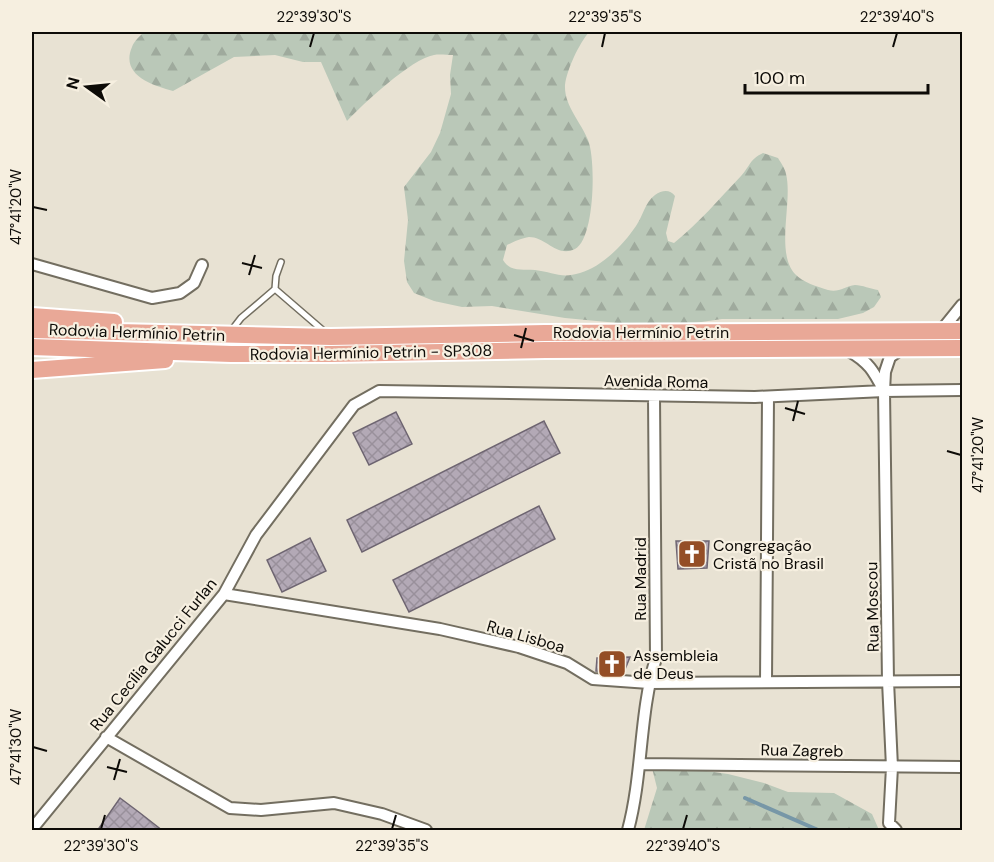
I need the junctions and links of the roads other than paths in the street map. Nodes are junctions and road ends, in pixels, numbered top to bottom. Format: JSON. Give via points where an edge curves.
{"nodes":[{"id":1,"x":281,"y":261,"type":"dead end"},
{"id":2,"x":32,"y":264,"type":"edge"},
{"id":3,"x":202,"y":265,"type":"dead end"},
{"id":4,"x":275,"y":289,"type":"junction"},
{"id":5,"x":963,"y":305,"type":"edge"},
{"id":6,"x":32,"y":316,"type":"edge"},
{"id":7,"x":32,"y":330,"type":"edge"},
{"id":8,"x":941,"y":331,"type":"junction"},
{"id":9,"x":963,"y":331,"type":"edge"},
{"id":10,"x":222,"y":335,"type":"junction"},
{"id":11,"x":331,"y":337,"type":"junction"},
{"id":12,"x":32,"y":347,"type":"edge"},
{"id":13,"x":963,"y":348,"type":"edge"},
{"id":14,"x":903,"y":349,"type":"junction"},
{"id":15,"x":847,"y":350,"type":"junction"},
{"id":16,"x":231,"y":354,"type":"junction"},
{"id":17,"x":32,"y":370,"type":"edge"},
{"id":18,"x":963,"y":390,"type":"edge"},
{"id":19,"x":884,"y":391,"type":"junction"},
{"id":20,"x":654,"y":396,"type":"junction"},
{"id":21,"x":768,"y":397,"type":"junction"},
{"id":22,"x":354,"y":405,"type":"joint"},
{"id":23,"x":224,"y":594,"type":"junction"},
{"id":24,"x":766,"y":681,"type":"junction"},
{"id":25,"x":888,"y":681,"type":"junction"},
{"id":26,"x":963,"y":681,"type":"edge"},
{"id":27,"x":649,"y":683,"type":"junction"},
{"id":28,"x":106,"y":737,"type":"junction"},
{"id":29,"x":640,"y":764,"type":"junction"},
{"id":30,"x":892,"y":767,"type":"junction"},
{"id":31,"x":963,"y":767,"type":"edge"},
{"id":32,"x":893,"y":827,"type":"edge"},
{"id":33,"x":32,"y":829,"type":"edge"},
{"id":34,"x":426,"y":831,"type":"edge"},
{"id":35,"x":628,"y":831,"type":"edge"}],
"edges":[{"from":1,"to":4,"type":"lane"},
{"from":2,"to":3,"type":"street","via":[[152,298],[180,293],[194,283]]},
{"from":4,"to":10,"type":"lane"},
{"from":4,"to":11,"type":"lane"},
{"from":5,"to":8,"type":"street"},
{"from":6,"to":10,"type":"main road"},
{"from":7,"to":10,"type":"main road","name":"Rodovia Hermínio Petrin"},
{"from":8,"to":9,"type":"main road","name":"Rodovia Hermínio Petrin"},
{"from":8,"to":11,"type":"main road","name":"Rodovia Hermínio Petrin"},
{"from":10,"to":11,"type":"main road","name":"Rodovia Hermínio Petrin"},
{"from":12,"to":16,"type":"main road","name":"Rodovia Hermínio Petrin - SP308"},
{"from":13,"to":14,"type":"main road","name":"Rodovia Hermínio Petrin - SP308"},
{"from":14,"to":15,"type":"main road","name":"Rodovia Hermínio Petrin - SP308"},
{"from":14,"to":19,"type":"street","name":"Rua Moscou","via":[[890,357]]},
{"from":15,"to":16,"type":"main road","name":"Rodovia Hermínio Petrin - SP308"},
{"from":15,"to":19,"type":"street","via":[[863,358]]},
{"from":16,"to":17,"type":"main road"},
{"from":18,"to":19,"type":"street","name":"Avenida Roma"},
{"from":19,"to":21,"type":"street","name":"Avenida Roma"},
{"from":19,"to":25,"type":"street","name":"Rua Moscou"},
{"from":20,"to":21,"type":"street","name":"Avenida Roma"},
{"from":20,"to":22,"type":"street","name":"Avenida Roma","via":[[379,391]]},
{"from":20,"to":27,"type":"street","name":"Rua Madrid","via":[[656,658]]},
{"from":21,"to":24,"type":"street"},
{"from":22,"to":23,"type":"street","name":"Rua Cecília Galucci Furlan","via":[[256,535]]},
{"from":23,"to":27,"type":"street","name":"Rua Lisboa","via":[[440,629],[567,663],[592,679]]},
{"from":23,"to":28,"type":"street","name":"Rua Cecília Galucci Furlan"},
{"from":24,"to":25,"type":"street","name":"Rua Lisboa"},
{"from":24,"to":27,"type":"street","name":"Rua Lisboa"},
{"from":25,"to":26,"type":"street","name":"Rua Lisboa"},
{"from":25,"to":30,"type":"street","name":"Rua Moscou"},
{"from":27,"to":29,"type":"street","name":"Rua Madrid"},
{"from":28,"to":33,"type":"street","name":"Rua Cecília Galucci Furlan"},
{"from":28,"to":34,"type":"street","via":[[230,808],[261,810],[334,803],[382,814]]},
{"from":29,"to":30,"type":"street","name":"Rua Zagreb"},
{"from":29,"to":35,"type":"street","name":"Rua Madrid"},
{"from":30,"to":31,"type":"street","name":"Rua Zagreb"},
{"from":30,"to":32,"type":"street","name":"Rua Moscou"}]}
